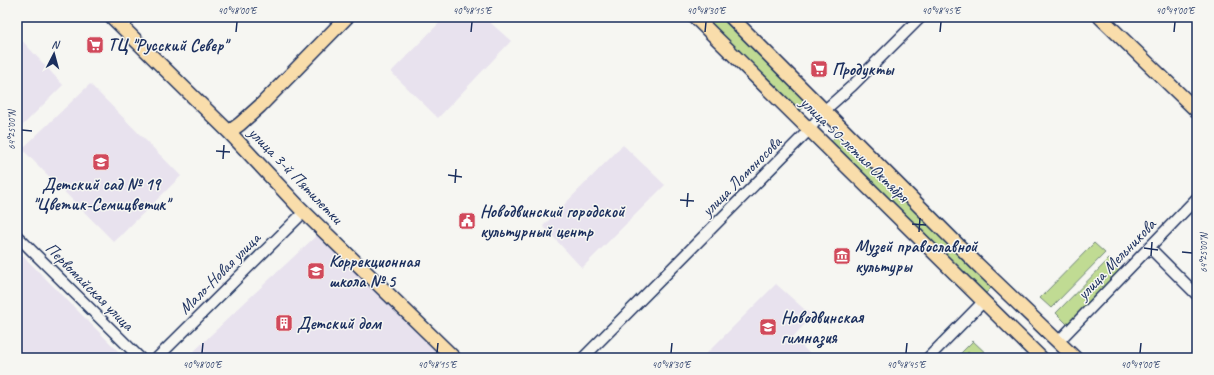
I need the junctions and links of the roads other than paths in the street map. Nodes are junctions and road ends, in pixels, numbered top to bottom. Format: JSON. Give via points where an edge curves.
{"nodes":[{"id":1,"x":112,"y":17,"type":"edge"},
{"id":2,"x":348,"y":17,"type":"edge"},
{"id":3,"x":695,"y":17,"type":"edge"},
{"id":4,"x":731,"y":17,"type":"edge"},
{"id":5,"x":921,"y":17,"type":"edge"},
{"id":6,"x":1100,"y":17,"type":"edge"},
{"id":7,"x":126,"y":22,"type":"edge"},
{"id":8,"x":825,"y":110,"type":"junction"},
{"id":9,"x":1197,"y":111,"type":"edge"},
{"id":10,"x":809,"y":130,"type":"junction"},
{"id":11,"x":229,"y":132,"type":"junction"},
{"id":12,"x":1197,"y":198,"type":"edge"},
{"id":13,"x":304,"y":212,"type":"junction"},
{"id":14,"x":17,"y":236,"type":"edge"},
{"id":15,"x":1149,"y":247,"type":"junction"},
{"id":16,"x":1197,"y":295,"type":"edge"},
{"id":17,"x":984,"y":301,"type":"junction"},
{"id":18,"x":1058,"y":342,"type":"junction"},
{"id":19,"x":140,"y":358,"type":"edge"},
{"id":20,"x":157,"y":358,"type":"edge"},
{"id":21,"x":454,"y":358,"type":"edge"},
{"id":22,"x":583,"y":358,"type":"edge"},
{"id":23,"x":928,"y":358,"type":"edge"},
{"id":24,"x":1041,"y":358,"type":"edge"},
{"id":25,"x":1075,"y":358,"type":"edge"}],
"edges":[{"from":1,"to":7,"type":"main road","name":"улица 3-й Пятилетки"},
{"from":2,"to":11,"type":"main road","via":[[260,106]]},
{"from":3,"to":10,"type":"main road","name":"улица 50-летия Октября"},
{"from":4,"to":8,"type":"main road","name":"улица 50-летия Октября"},
{"from":5,"to":8,"type":"street","name":"улица Ломоносова"},
{"from":6,"to":9,"type":"main road"},
{"from":7,"to":11,"type":"main road","name":"улица 3-й Пятилетки"},
{"from":8,"to":10,"type":"street","name":"улица Ломоносова"},
{"from":8,"to":18,"type":"main road","name":"улица 50-летия Октября"},
{"from":10,"to":17,"type":"main road","name":"улица 50-летия Октября"},
{"from":10,"to":22,"type":"street","name":"улица Ломоносова"},
{"from":11,"to":13,"type":"main road","name":"улица 3-й Пятилетки"},
{"from":12,"to":15,"type":"street","name":"улица Мельникова"},
{"from":13,"to":20,"type":"street","name":"Мало-Новая улица"},
{"from":13,"to":21,"type":"main road","name":"улица 3-й Пятилетки"},
{"from":14,"to":19,"type":"street","name":"Первомайская улица"},
{"from":15,"to":16,"type":"street"},
{"from":15,"to":18,"type":"street","name":"улица Мельникова"},
{"from":17,"to":23,"type":"street"},
{"from":17,"to":24,"type":"main road","name":"улица 50-летия Октября"},
{"from":18,"to":25,"type":"main road","name":"улица 50-летия Октября"}]}
